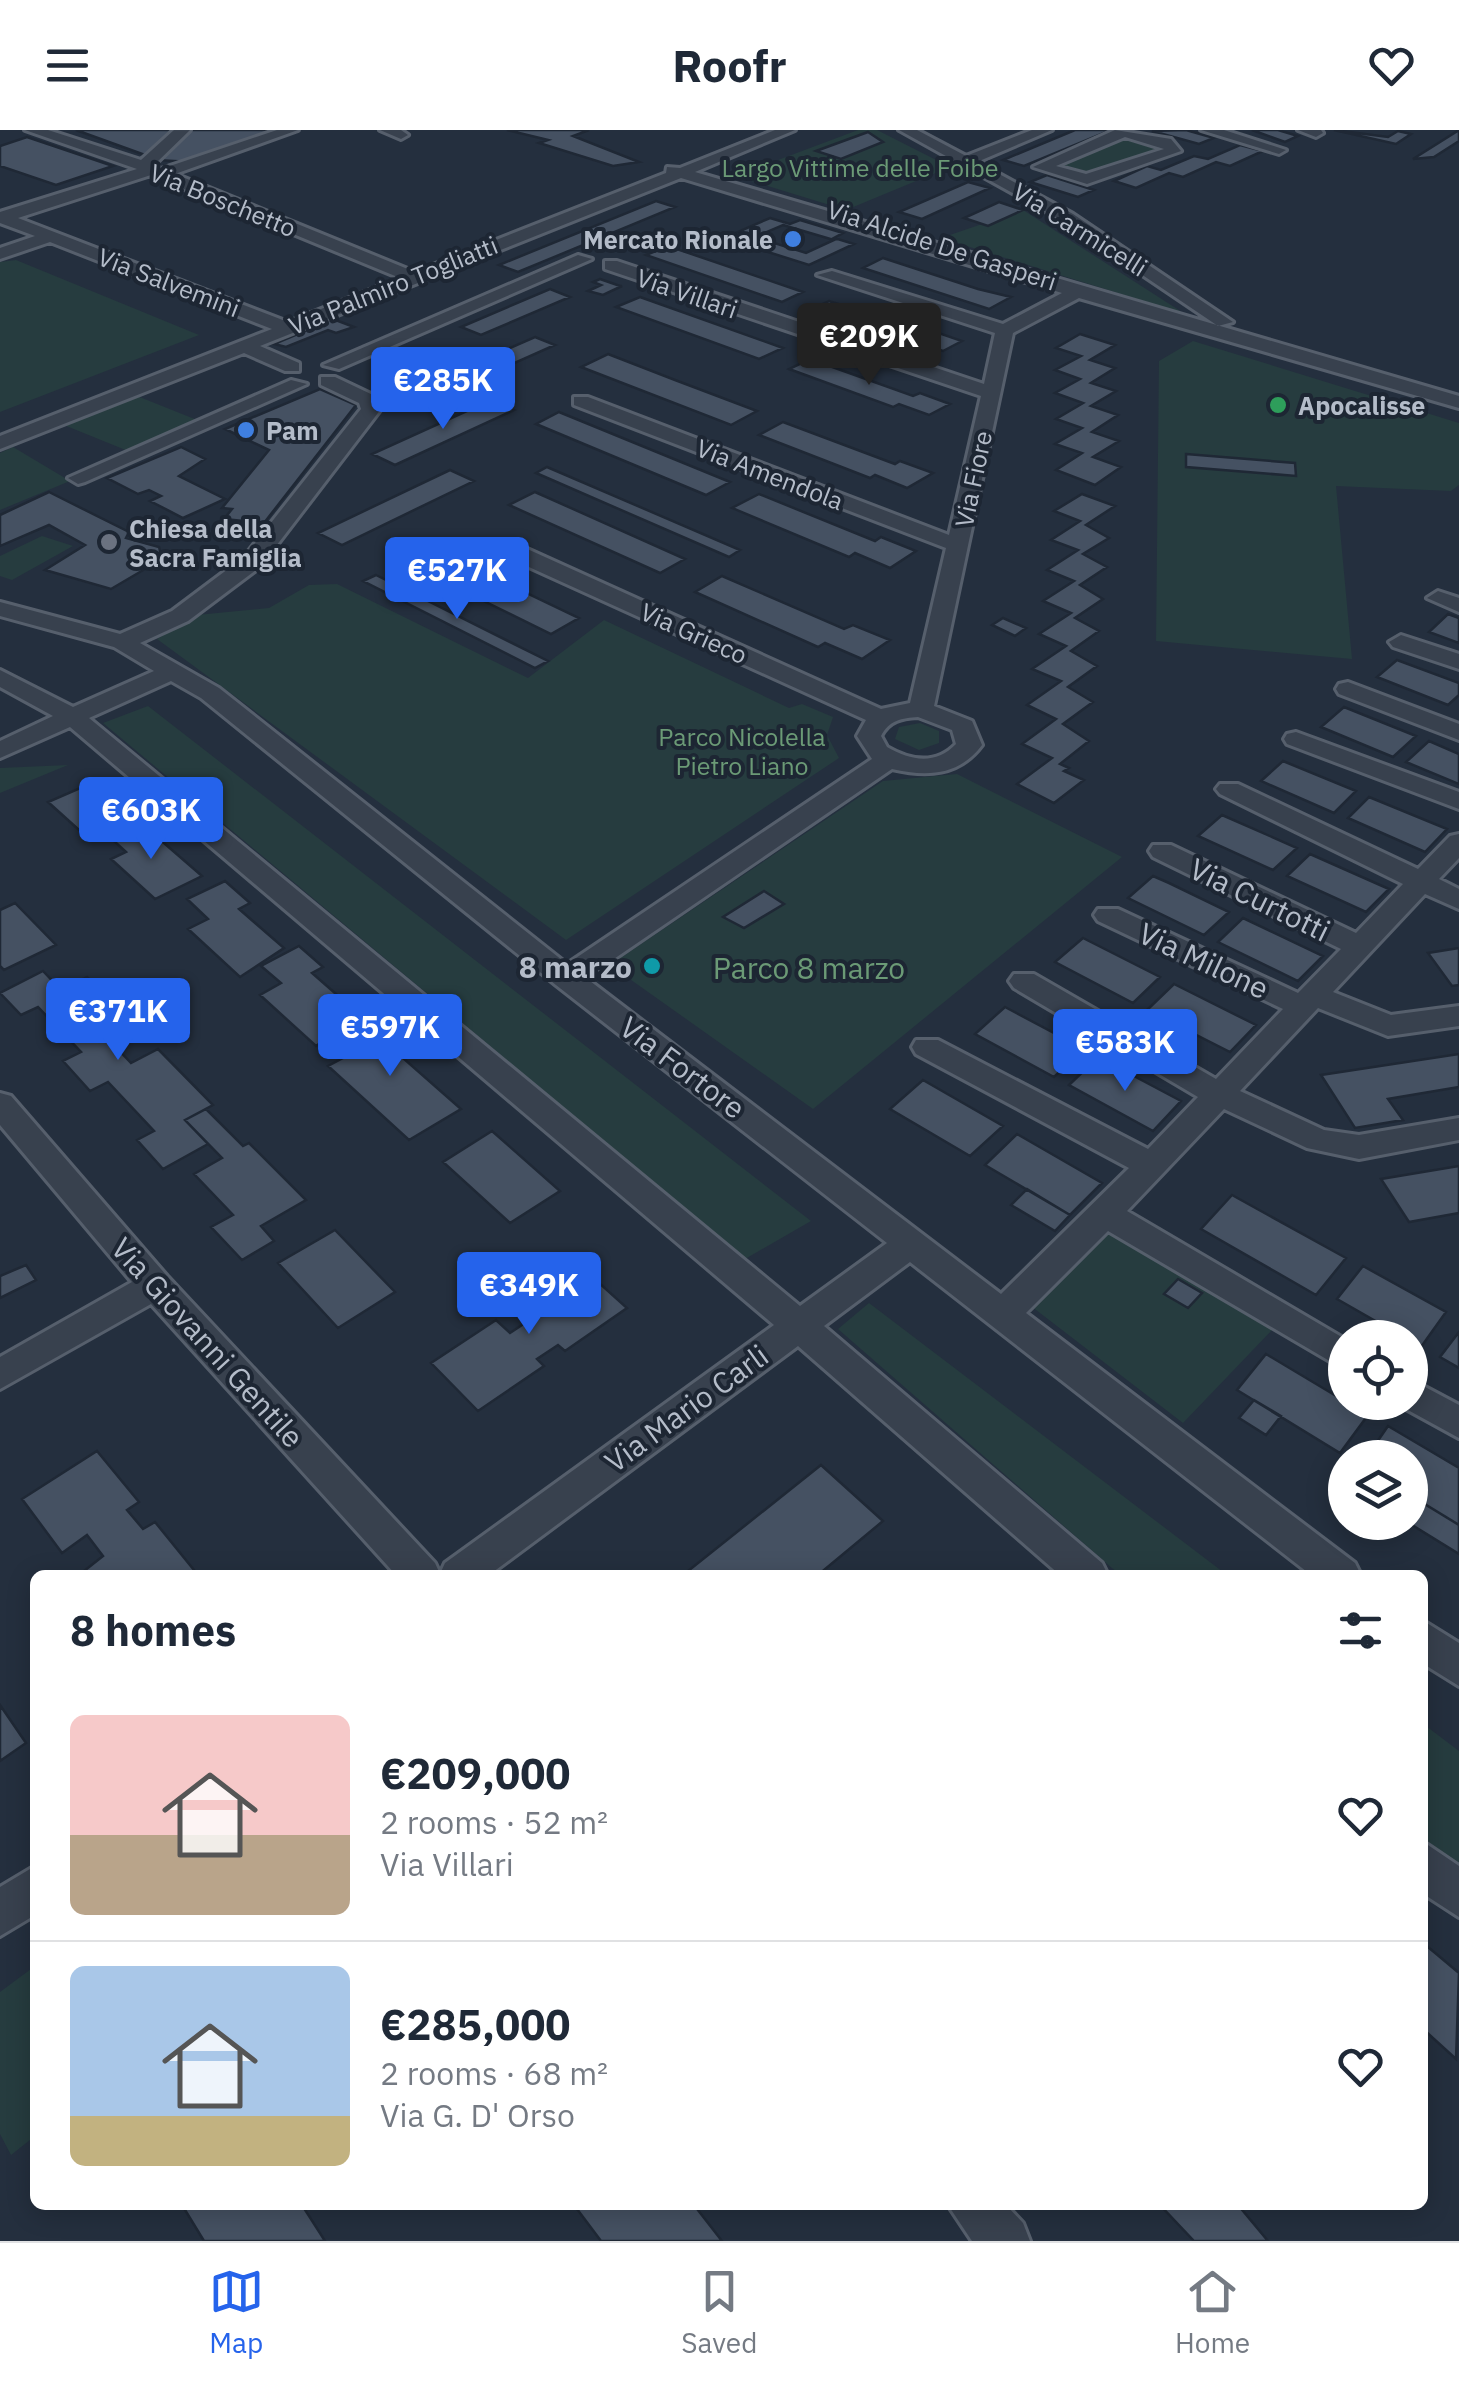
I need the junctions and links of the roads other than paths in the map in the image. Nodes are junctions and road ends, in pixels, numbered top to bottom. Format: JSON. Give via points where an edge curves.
{"nodes":[{"id":1,"x":32,"y":130,"type":"edge"},
{"id":2,"x":183,"y":130,"type":"edge"},
{"id":3,"x":291,"y":130,"type":"edge"},
{"id":4,"x":762,"y":130,"type":"edge"},
{"id":5,"x":788,"y":130,"type":"edge"},
{"id":6,"x":906,"y":130,"type":"edge"},
{"id":7,"x":1045,"y":130,"type":"edge"},
{"id":8,"x":1208,"y":130,"type":"edge"},
{"id":9,"x":1126,"y":131,"type":"edge"},
{"id":10,"x":60,"y":133,"type":"edge"},
{"id":11,"x":1278,"y":150,"type":"dead end"},
{"id":12,"x":965,"y":162,"type":"junction"},
{"id":13,"x":1040,"y":167,"type":"junction"},
{"id":14,"x":679,"y":168,"type":"junction"},
{"id":15,"x":152,"y":170,"type":"junction"},
{"id":16,"x":1005,"y":182,"type":"junction"},
{"id":17,"x":52,"y":236,"type":"junction"},
{"id":18,"x":5,"y":239,"type":"edge"},
{"id":19,"x":405,"y":275,"type":"junction"},
{"id":20,"x":826,"y":276,"type":"dead end"},
{"id":21,"x":1079,"y":291,"type":"junction"},
{"id":22,"x":280,"y":326,"type":"junction"},
{"id":23,"x":1006,"y":330,"type":"junction"},
{"id":24,"x":1249,"y":338,"type":"junction"},
{"id":25,"x":249,"y":339,"type":"junction"},
{"id":26,"x":330,"y":373,"type":"junction"},
{"id":27,"x":295,"y":375,"type":"junction"},
{"id":28,"x":992,"y":394,"type":"junction"},
{"id":29,"x":581,"y":402,"type":"dead end"},
{"id":30,"x":1459,"y":402,"type":"edge"},
{"id":31,"x":0,"y":434,"type":"edge"},
{"id":32,"x":0,"y":444,"type":"edge"},
{"id":33,"x":78,"y":478,"type":"dead end"},
{"id":34,"x":959,"y":546,"type":"junction"},
{"id":35,"x":506,"y":548,"type":"dead end"},
{"id":36,"x":0,"y":609,"type":"edge"},
{"id":37,"x":122,"y":642,"type":"junction"},
{"id":38,"x":1401,"y":642,"type":"dead end"},
{"id":39,"x":1459,"y":662,"type":"edge"},
{"id":40,"x":176,"y":670,"type":"junction"},
{"id":41,"x":0,"y":677,"type":"edge"},
{"id":42,"x":1348,"y":689,"type":"dead end"},
{"id":43,"x":922,"y":710,"type":"junction"},
{"id":44,"x":71,"y":716,"type":"junction"},
{"id":45,"x":881,"y":718,"type":"junction"},
{"id":46,"x":1459,"y":733,"type":"edge"},
{"id":47,"x":1296,"y":739,"type":"dead end"},
{"id":48,"x":0,"y":750,"type":"edge"},
{"id":49,"x":888,"y":760,"type":"junction"},
{"id":50,"x":1229,"y":789,"type":"dead end"},
{"id":51,"x":1459,"y":802,"type":"edge"},
{"id":52,"x":1459,"y":842,"type":"edge"},
{"id":53,"x":1162,"y":852,"type":"dead end"},
{"id":54,"x":1419,"y":884,"type":"junction"},
{"id":55,"x":1459,"y":900,"type":"edge"},
{"id":56,"x":1108,"y":915,"type":"dead end"},
{"id":57,"x":1358,"y":946,"type":"junction"},
{"id":58,"x":566,"y":978,"type":"junction"},
{"id":59,"x":1024,"y":981,"type":"dead end"},
{"id":60,"x":1306,"y":1000,"type":"junction"},
{"id":61,"x":1459,"y":1016,"type":"edge"},
{"id":62,"x":927,"y":1047,"type":"dead end"},
{"id":63,"x":1216,"y":1093,"type":"junction"},
{"id":64,"x":0,"y":1104,"type":"edge"},
{"id":65,"x":1459,"y":1129,"type":"edge"},
{"id":66,"x":1151,"y":1165,"type":"junction"},
{"id":67,"x":1106,"y":1214,"type":"junction"},
{"id":68,"x":913,"y":1242,"type":"junction"},
{"id":69,"x":155,"y":1286,"type":"junction"},
{"id":70,"x":1003,"y":1314,"type":"junction"},
{"id":71,"x":798,"y":1325,"type":"junction"},
{"id":72,"x":1328,"y":1346,"type":"edge"},
{"id":73,"x":0,"y":1374,"type":"edge"},
{"id":74,"x":1428,"y":1405,"type":"edge"},
{"id":75,"x":1459,"y":1423,"type":"edge"},
{"id":76,"x":415,"y":1570,"type":"edge"},
{"id":77,"x":466,"y":1570,"type":"edge"},
{"id":78,"x":1082,"y":1570,"type":"edge"},
{"id":79,"x":1335,"y":1570,"type":"edge"},
{"id":80,"x":1428,"y":1643,"type":"edge"},
{"id":81,"x":1459,"y":1666,"type":"edge"},
{"id":82,"x":1428,"y":1868,"type":"edge"},
{"id":83,"x":30,"y":1892,"type":"edge"},
{"id":84,"x":1459,"y":1894,"type":"edge"},
{"id":85,"x":0,"y":1914,"type":"edge"},
{"id":86,"x":978,"y":2210,"type":"edge"},
{"id":87,"x":1005,"y":2241,"type":"edge"}],
"edges":[{"from":1,"to":10,"type":"street","name":"Via Boschetto"},
{"from":2,"to":15,"type":"street"},
{"from":3,"to":15,"type":"street"},
{"from":4,"to":14,"type":"street","name":"Via Palmiro Togliatti"},
{"from":5,"to":14,"type":"street","name":"Via Palmiro Togliatti"},
{"from":6,"to":12,"type":"street","name":"Via Carmicelli"},
{"from":7,"to":12,"type":"street"},
{"from":8,"to":11,"type":"street"},
{"from":9,"to":13,"type":"street"},
{"from":9,"to":13,"type":"street","via":[[1174,150],[1086,179]]},
{"from":10,"to":15,"type":"street","name":"Via Boschetto"},
{"from":12,"to":16,"type":"street","name":"Via Carmicelli"},
{"from":13,"to":16,"type":"street"},
{"from":14,"to":19,"type":"street","name":"Via Palmiro Togliatti"},
{"from":14,"to":21,"type":"street","name":"Via Alcide De Gasperi"},
{"from":15,"to":18,"type":"street"},
{"from":15,"to":19,"type":"street","name":"Via Boschetto"},
{"from":16,"to":24,"type":"street","name":"Via Carmicelli"},
{"from":17,"to":18,"type":"street","name":"Via Salvemini"},
{"from":17,"to":18,"type":"street"},
{"from":17,"to":22,"type":"street","name":"Via Salvemini"},
{"from":18,"to":25,"type":"street","name":"Via Salvemini"},
{"from":19,"to":22,"type":"street","name":"Via Palmiro Togliatti"},
{"from":20,"to":23,"type":"street"},
{"from":21,"to":23,"type":"street"},
{"from":21,"to":24,"type":"street","name":"Via Alcide De Gasperi"},
{"from":22,"to":25,"type":"street","name":"Via Palmiro Togliatti"},
{"from":23,"to":28,"type":"street","name":"Via Fiore"},
{"from":24,"to":30,"type":"street","name":"Via Alcide De Gasperi"},
{"from":25,"to":27,"type":"street","name":"Via Salvemini"},
{"from":25,"to":31,"type":"street","name":"Via Palmiro Togliatti"},
{"from":25,"to":32,"type":"street","name":"Via Palmiro Togliatti"},
{"from":26,"to":27,"type":"street"},
{"from":26,"to":28,"type":"street","name":"Via Villari","via":[[584,259],[605,257],[611,265]]},
{"from":26,"to":37,"type":"street","via":[[368,400],[371,410],[264,549],[180,616]]},
{"from":27,"to":33,"type":"street"},
{"from":28,"to":34,"type":"street","name":"Via Fiore"},
{"from":29,"to":34,"type":"street","name":"Via Amendola"},
{"from":34,"to":43,"type":"street","name":"Via Fiore"},
{"from":35,"to":45,"type":"street","name":"Via Grieco"},
{"from":36,"to":37,"type":"street","name":"Via Fortore"},
{"from":37,"to":40,"type":"street","name":"Via Fortore"},
{"from":38,"to":39,"type":"street"},
{"from":40,"to":44,"type":"street"},
{"from":40,"to":58,"type":"street","name":"Via Fortore"},
{"from":41,"to":44,"type":"street"},
{"from":42,"to":46,"type":"street"},
{"from":43,"to":45,"type":"street"},
{"from":43,"to":49,"type":"street","via":[[962,726],[969,745],[963,754],[938,766]]},
{"from":44,"to":48,"type":"street"},
{"from":44,"to":71,"type":"street"},
{"from":45,"to":49,"type":"street","via":[[870,744]]},
{"from":47,"to":51,"type":"street"},
{"from":49,"to":58,"type":"street"},
{"from":50,"to":54,"type":"street"},
{"from":52,"to":54,"type":"street"},
{"from":53,"to":57,"type":"street","name":"Via Curtotti"},
{"from":54,"to":55,"type":"street"},
{"from":54,"to":57,"type":"street"},
{"from":56,"to":60,"type":"street","name":"Via Milone"},
{"from":57,"to":60,"type":"street"},
{"from":58,"to":68,"type":"street","name":"Via Fortore"},
{"from":59,"to":63,"type":"street"},
{"from":60,"to":61,"type":"street","name":"Via Milone","via":[[1388,1026]]},
{"from":60,"to":63,"type":"street"},
{"from":62,"to":66,"type":"street"},
{"from":63,"to":65,"type":"street","via":[[1339,1147]]},
{"from":63,"to":66,"type":"street"},
{"from":64,"to":69,"type":"street","name":"Via Giovanni Gentile"},
{"from":66,"to":67,"type":"street"},
{"from":67,"to":70,"type":"street"},
{"from":67,"to":72,"type":"street"},
{"from":68,"to":70,"type":"street","name":"Via Fortore"},
{"from":68,"to":71,"type":"street","name":"Via Mario Carli"},
{"from":69,"to":73,"type":"street"},
{"from":69,"to":76,"type":"street","name":"Via Giovanni Gentile"},
{"from":70,"to":79,"type":"street","name":"Via Fortore"},
{"from":71,"to":77,"type":"street","name":"Via Mario Carli"},
{"from":71,"to":78,"type":"street"},
{"from":74,"to":75,"type":"street"},
{"from":80,"to":81,"type":"street"},
{"from":82,"to":84,"type":"street"},
{"from":83,"to":85,"type":"street"},
{"from":86,"to":87,"type":"street"}]}
